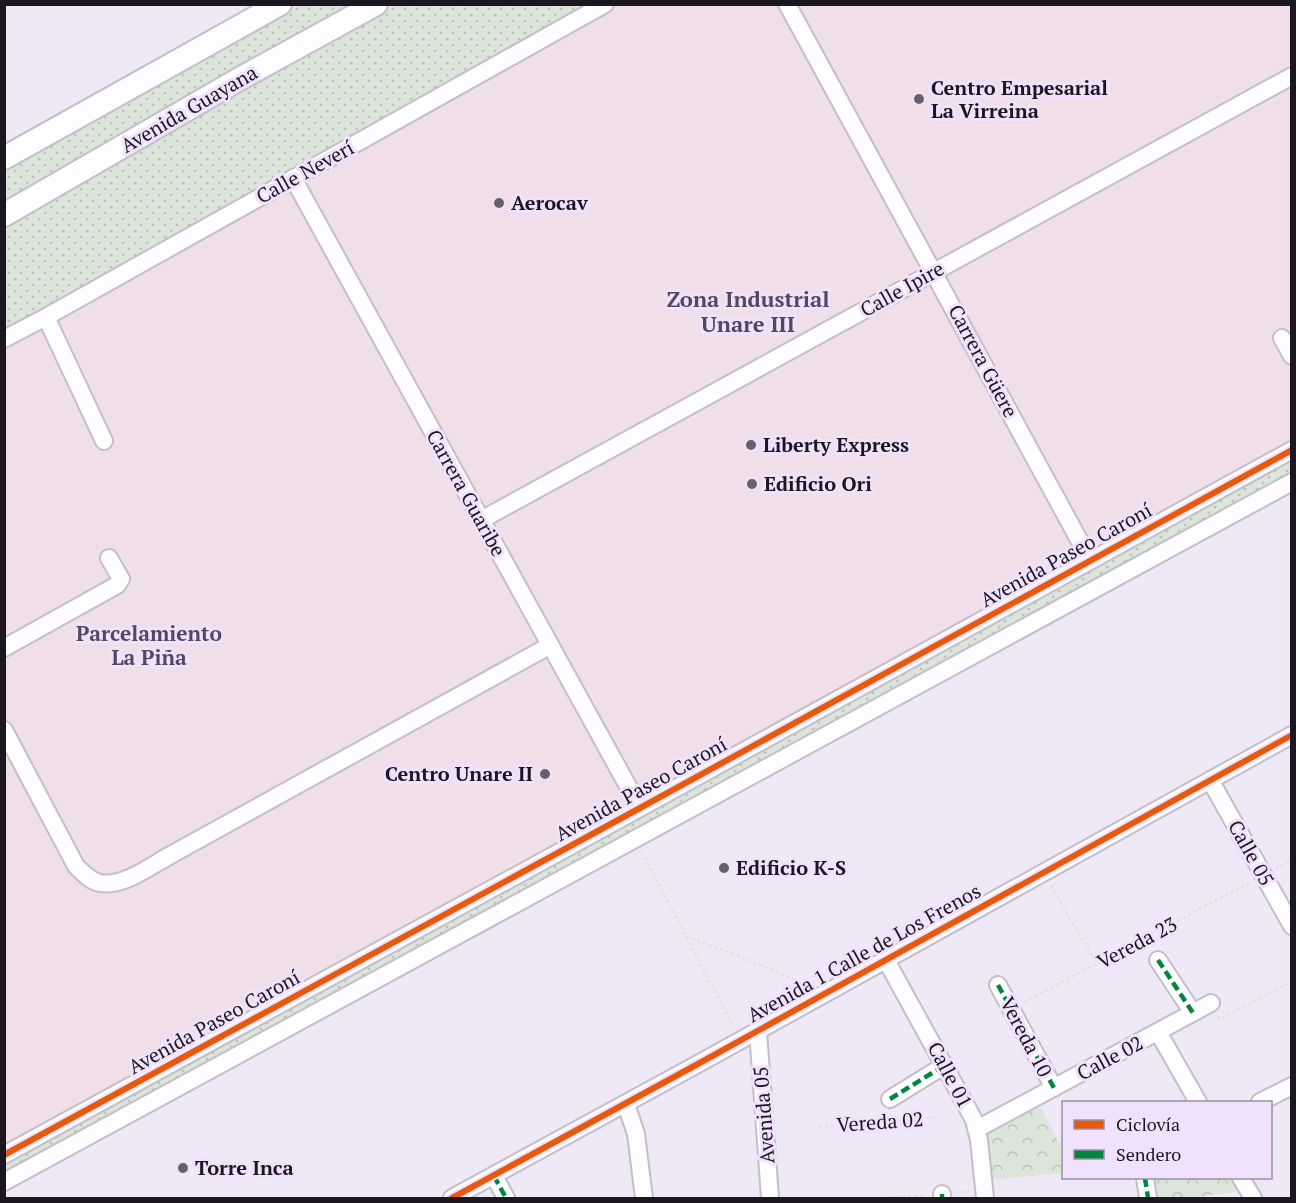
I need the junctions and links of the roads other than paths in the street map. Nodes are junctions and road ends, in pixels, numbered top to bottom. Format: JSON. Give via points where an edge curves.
{"nodes":[{"id":1,"x":280,"y":4,"type":"edge"},
{"id":2,"x":376,"y":4,"type":"edge"},
{"id":3,"x":605,"y":4,"type":"edge"},
{"id":4,"x":787,"y":4,"type":"edge"},
{"id":5,"x":1292,"y":76,"type":"edge"},
{"id":6,"x":4,"y":158,"type":"edge"},
{"id":7,"x":293,"y":178,"type":"junction"},
{"id":8,"x":4,"y":215,"type":"edge"},
{"id":9,"x":934,"y":272,"type":"junction"},
{"id":10,"x":46,"y":317,"type":"junction"},
{"id":11,"x":1282,"y":338,"type":"dead end"},
{"id":12,"x":4,"y":339,"type":"edge"},
{"id":13,"x":1292,"y":356,"type":"edge"},
{"id":14,"x":104,"y":441,"type":"dead end"},
{"id":15,"x":1292,"y":450,"type":"edge"},
{"id":16,"x":1292,"y":482,"type":"edge"},
{"id":17,"x":481,"y":520,"type":"junction"},
{"id":18,"x":109,"y":558,"type":"dead end"},
{"id":19,"x":1090,"y":560,"type":"junction"},
{"id":20,"x":549,"y":646,"type":"junction"},
{"id":21,"x":4,"y":648,"type":"edge"},
{"id":22,"x":4,"y":730,"type":"edge"},
{"id":23,"x":1292,"y":735,"type":"edge"},
{"id":24,"x":1210,"y":780,"type":"junction"},
{"id":25,"x":640,"y":808,"type":"junction"},
{"id":26,"x":1292,"y":926,"type":"edge"},
{"id":27,"x":886,"y":960,"type":"junction"},
{"id":28,"x":1158,"y":960,"type":"dead end"},
{"id":29,"x":998,"y":985,"type":"dead end"},
{"id":30,"x":1211,"y":1003,"type":"road end"},
{"id":31,"x":1192,"y":1013,"type":"junction"},
{"id":32,"x":758,"y":1031,"type":"junction"},
{"id":33,"x":1158,"y":1032,"type":"junction"},
{"id":34,"x":945,"y":1065,"type":"junction"},
{"id":35,"x":1292,"y":1086,"type":"edge"},
{"id":36,"x":1054,"y":1088,"type":"junction"},
{"id":37,"x":890,"y":1099,"type":"dead end"},
{"id":38,"x":1197,"y":1101,"type":"edge"},
{"id":39,"x":1262,"y":1101,"type":"edge"},
{"id":40,"x":626,"y":1104,"type":"junction"},
{"id":41,"x":977,"y":1129,"type":"junction"},
{"id":42,"x":4,"y":1155,"type":"edge"},
{"id":43,"x":494,"y":1176,"type":"junction"},
{"id":44,"x":1145,"y":1179,"type":"edge"},
{"id":45,"x":1242,"y":1179,"type":"edge"},
{"id":46,"x":4,"y":1182,"type":"edge"},
{"id":47,"x":452,"y":1198,"type":"edge"},
{"id":48,"x":506,"y":1198,"type":"edge"},
{"id":49,"x":644,"y":1198,"type":"edge"},
{"id":50,"x":770,"y":1198,"type":"edge"},
{"id":51,"x":985,"y":1198,"type":"edge"},
{"id":52,"x":1148,"y":1198,"type":"edge"},
{"id":53,"x":1253,"y":1198,"type":"edge"}],
"edges":[{"from":1,"to":6,"type":"main road"},
{"from":2,"to":8,"type":"main road","name":"Avenida Guayana"},
{"from":3,"to":7,"type":"street","name":"Calle Neverí"},
{"from":4,"to":9,"type":"street","name":"Carrera Güere"},
{"from":5,"to":9,"type":"street","name":"Calle Ipire"},
{"from":7,"to":10,"type":"street","name":"Calle Neverí"},
{"from":7,"to":17,"type":"street","name":"Carrera Guaribe"},
{"from":9,"to":17,"type":"street","name":"Calle Ipire"},
{"from":9,"to":19,"type":"street","name":"Carrera Güere"},
{"from":10,"to":12,"type":"street","name":"Calle Neverí"},
{"from":10,"to":14,"type":"street"},
{"from":11,"to":13,"type":"street"},
{"from":15,"to":19,"type":"street","name":"Avenida Paseo Caroní"},
{"from":16,"to":46,"type":"street","name":"Avenida Paseo Caroní"},
{"from":17,"to":20,"type":"street","name":"Carrera Guaribe"},
{"from":18,"to":21,"type":"street","via":[[121,579],[119,584]]},
{"from":19,"to":25,"type":"street","name":"Avenida Paseo Caroní"},
{"from":20,"to":22,"type":"street","via":[[132,876],[116,881],[99,883],[76,866]]},
{"from":20,"to":25,"type":"street","name":"Carrera Guaribe"},
{"from":23,"to":24,"type":"street","name":"Avenida 1 Calle de Los Frenos"},
{"from":24,"to":26,"type":"street","name":"Calle 05"},
{"from":24,"to":27,"type":"street","name":"Avenida 1 Calle de Los Frenos"},
{"from":25,"to":42,"type":"street","name":"Avenida Paseo Caroní"},
{"from":27,"to":32,"type":"street","name":"Avenida 1 Calle de Los Frenos"},
{"from":27,"to":34,"type":"street","name":"Calle 01"},
{"from":28,"to":31,"type":"street"},
{"from":29,"to":36,"type":"street","name":"Vereda 10"},
{"from":30,"to":31,"type":"street","name":"Calle 02"},
{"from":31,"to":33,"type":"street","name":"Calle 02"},
{"from":32,"to":40,"type":"street","name":"Avenida 1 Calle de Los Frenos"},
{"from":32,"to":50,"type":"street","name":"Avenida 05"},
{"from":33,"to":36,"type":"street","name":"Calle 02"},
{"from":33,"to":38,"type":"street"},
{"from":34,"to":37,"type":"street"},
{"from":34,"to":41,"type":"street","name":"Calle 01"},
{"from":35,"to":39,"type":"street"},
{"from":36,"to":41,"type":"street","name":"Calle 02"},
{"from":40,"to":43,"type":"street","name":"Avenida 1 Calle de Los Frenos"},
{"from":40,"to":49,"type":"street","via":[[636,1134]]},
{"from":41,"to":51,"type":"street","name":"Calle 01"},
{"from":43,"to":47,"type":"street","name":"Avenida 1 Calle de Los Frenos"},
{"from":43,"to":48,"type":"street"},
{"from":44,"to":52,"type":"street"},
{"from":45,"to":53,"type":"street"}]}
